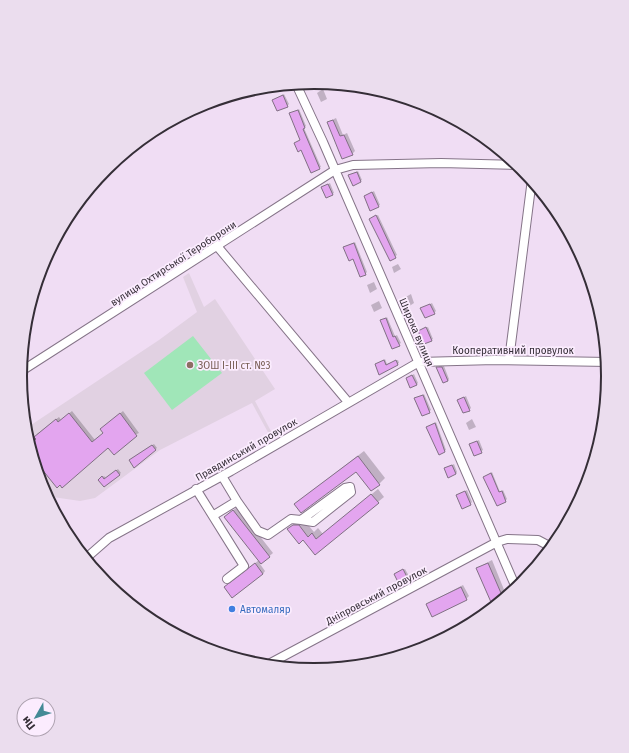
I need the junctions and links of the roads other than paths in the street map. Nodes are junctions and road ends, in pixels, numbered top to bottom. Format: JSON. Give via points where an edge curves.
{"nodes":[{"id":1,"x":299,"y":90,"type":"edge"},
{"id":2,"x":509,"y":165,"type":"edge"},
{"id":3,"x":335,"y":170,"type":"junction"},
{"id":4,"x":531,"y":187,"type":"edge"},
{"id":5,"x":217,"y":246,"type":"junction"},
{"id":6,"x":509,"y":360,"type":"junction"},
{"id":7,"x":419,"y":362,"type":"junction"},
{"id":8,"x":601,"y":362,"type":"edge"},
{"id":9,"x":27,"y":367,"type":"edge"},
{"id":10,"x":348,"y":402,"type":"junction"},
{"id":11,"x":222,"y":476,"type":"junction"},
{"id":12,"x":196,"y":489,"type":"junction"},
{"id":13,"x":237,"y":500,"type":"junction"},
{"id":14,"x":214,"y":515,"type":"junction"},
{"id":15,"x":301,"y":520,"type":"junction"},
{"id":16,"x":497,"y":542,"type":"junction"},
{"id":17,"x":548,"y":545,"type":"edge"},
{"id":18,"x":89,"y":556,"type":"edge"},
{"id":19,"x":227,"y":579,"type":"dead end"},
{"id":20,"x":514,"y":583,"type":"edge"},
{"id":21,"x":274,"y":661,"type":"edge"}],
"edges":[{"from":1,"to":3,"type":"street","name":"Широка вулиця"},
{"from":2,"to":3,"type":"street","name":"вулиця Охтирської Тероборони","via":[[353,165]]},
{"from":3,"to":5,"type":"street","name":"вулиця Охтирської Тероборони"},
{"from":3,"to":7,"type":"street","name":"Широка вулиця"},
{"from":4,"to":6,"type":"street"},
{"from":5,"to":9,"type":"street","name":"вулиця Охтирської Тероборони"},
{"from":5,"to":10,"type":"street"},
{"from":6,"to":7,"type":"street","name":"Кооперативний провулок"},
{"from":6,"to":8,"type":"street","name":"Кооперативний провулок"},
{"from":7,"to":10,"type":"street","name":"Правдинський провулок"},
{"from":7,"to":16,"type":"street","name":"Широка вулиця"},
{"from":10,"to":11,"type":"street","name":"Правдинський провулок"},
{"from":11,"to":12,"type":"street","name":"Правдинський провулок"},
{"from":11,"to":13,"type":"street"},
{"from":12,"to":14,"type":"street"},
{"from":12,"to":18,"type":"street","name":"Правдинський провулок","via":[[109,538]]},
{"from":13,"to":14,"type":"street"},
{"from":13,"to":15,"type":"street","via":[[258,532],[268,535],[291,519]]},
{"from":14,"to":19,"type":"street","via":[[244,566]]},
{"from":15,"to":15,"type":"street","via":[[345,488],[350,487],[352,492],[313,522]]},
{"from":16,"to":17,"type":"street","via":[[507,539],[538,540]]},
{"from":16,"to":20,"type":"street","name":"Широка вулиця"},
{"from":16,"to":21,"type":"street","name":"Дніпровський провулок"}]}
